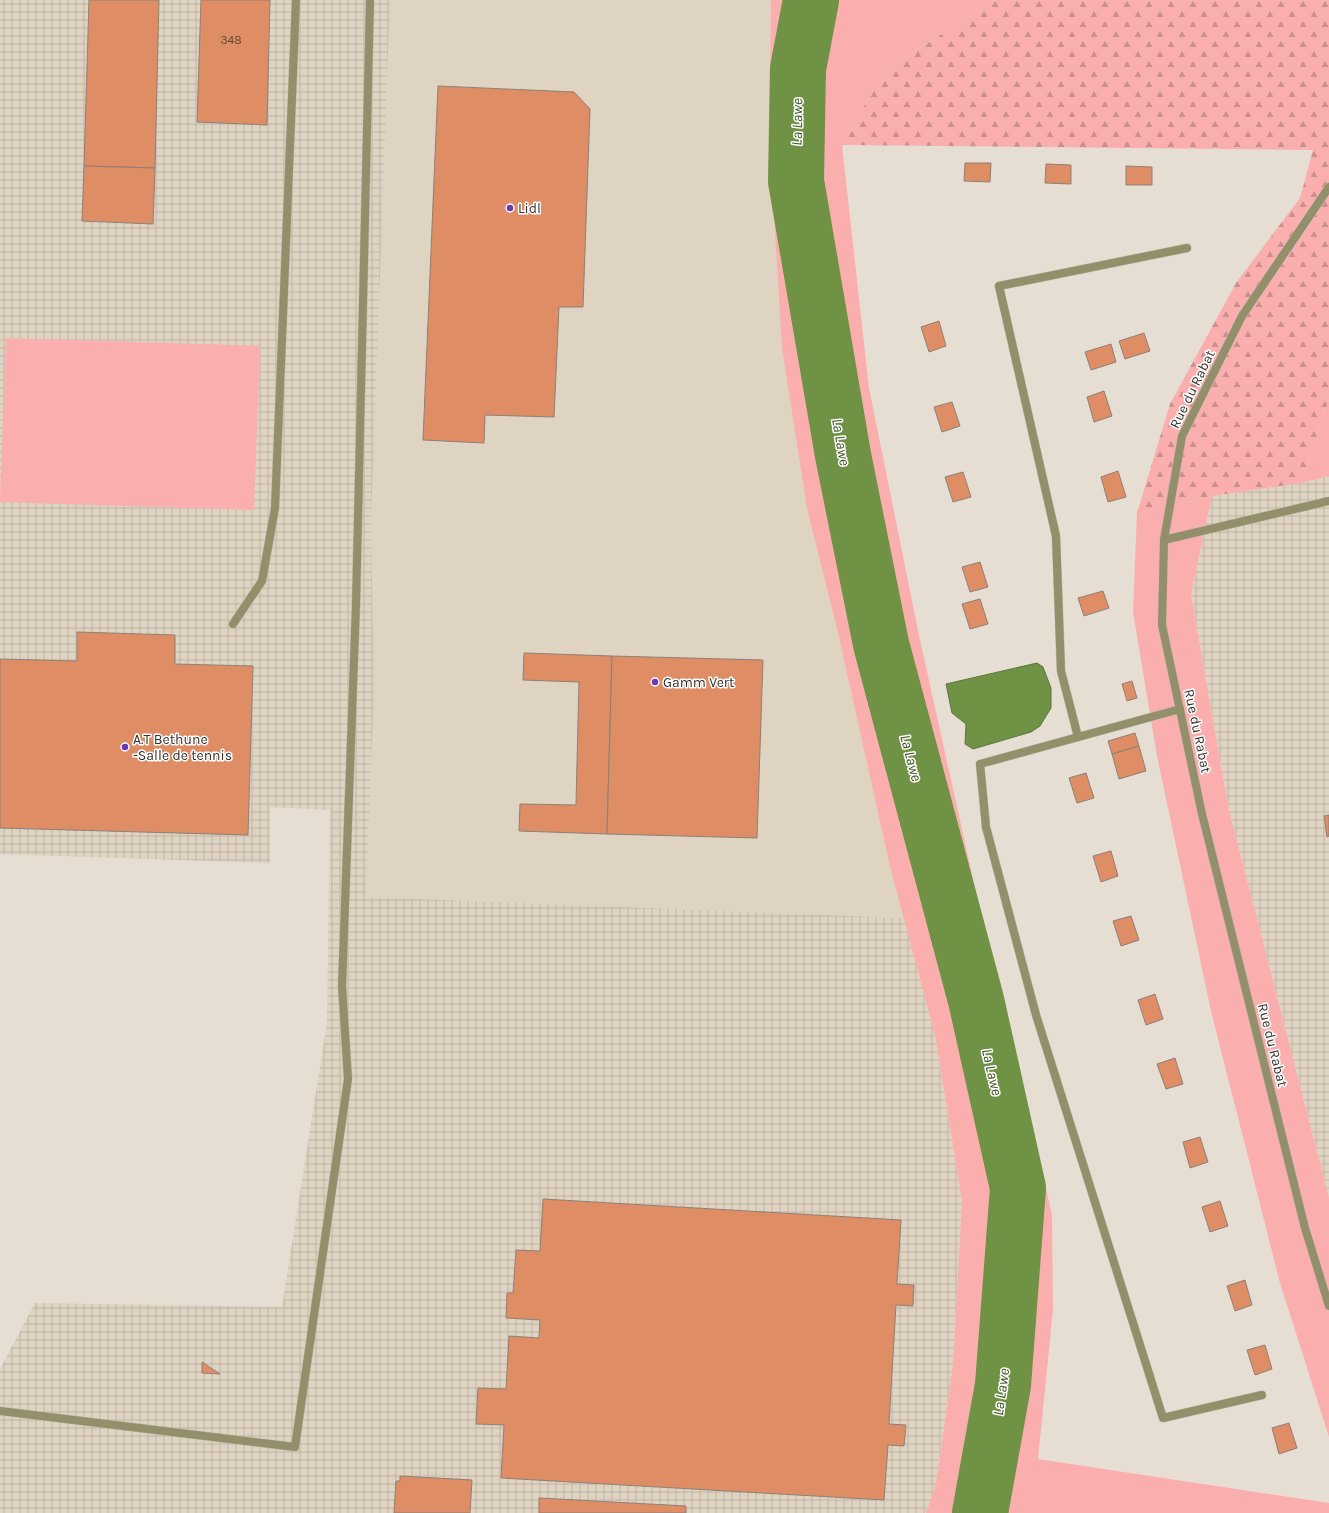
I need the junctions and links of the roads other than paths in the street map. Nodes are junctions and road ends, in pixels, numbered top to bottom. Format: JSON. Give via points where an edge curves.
{"nodes":[{"id":1,"x":296,"y":0,"type":"edge"},
{"id":2,"x":370,"y":0,"type":"edge"},
{"id":3,"x":1329,"y":187,"type":"edge"},
{"id":4,"x":1188,"y":248,"type":"dead end"},
{"id":5,"x":1329,"y":501,"type":"edge"},
{"id":6,"x":1164,"y":540,"type":"junction"},
{"id":7,"x":233,"y":624,"type":"dead end"},
{"id":8,"x":1180,"y":709,"type":"junction"},
{"id":9,"x":1078,"y":737,"type":"junction"},
{"id":10,"x":1329,"y":1306,"type":"edge"},
{"id":11,"x":1262,"y":1395,"type":"dead end"},
{"id":12,"x":0,"y":1411,"type":"edge"}],
"edges":[{"from":1,"to":7,"type":"street","via":[[275,508],[262,581]]},
{"from":2,"to":12,"type":"street","via":[[356,605],[342,986],[348,1079],[295,1446]]},
{"from":3,"to":6,"type":"street","name":"Rue du Rabat","via":[[1242,316],[1182,436]]},
{"from":4,"to":9,"type":"street","via":[[999,286],[1056,536],[1061,671]]},
{"from":5,"to":6,"type":"street"},
{"from":6,"to":8,"type":"street","name":"Rue du Rabat","via":[[1162,625]]},
{"from":8,"to":9,"type":"street"},
{"from":8,"to":10,"type":"street","name":"Rue du Rabat","via":[[1202,814],[1305,1228]]},
{"from":9,"to":11,"type":"street","via":[[980,764],[986,827],[1036,1014],[1163,1418]]}]}
